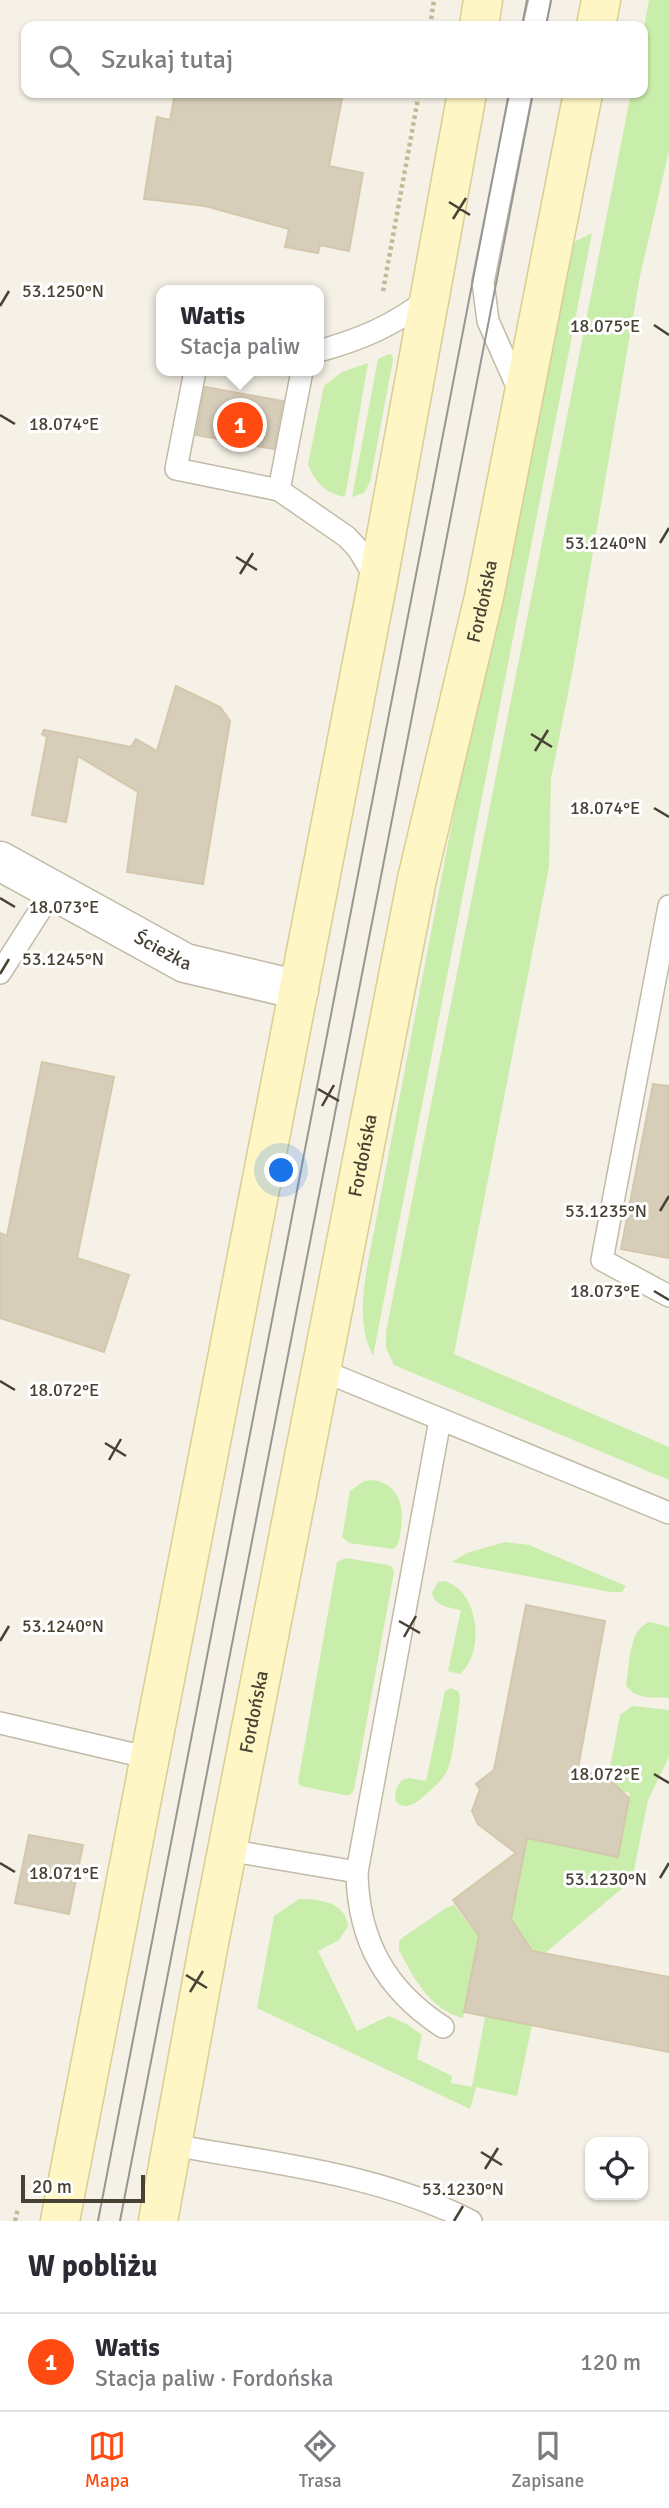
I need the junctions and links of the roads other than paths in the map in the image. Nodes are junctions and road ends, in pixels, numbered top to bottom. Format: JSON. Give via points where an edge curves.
{"nodes":[{"id":1,"x":484,"y":0,"type":"edge"},
{"id":2,"x":540,"y":0,"type":"edge"},
{"id":3,"x":601,"y":0,"type":"edge"},
{"id":4,"x":480,"y":21,"type":"edge"},
{"id":5,"x":535,"y":21,"type":"edge"},
{"id":6,"x":597,"y":21,"type":"edge"},
{"id":7,"x":466,"y":98,"type":"edge"},
{"id":8,"x":520,"y":98,"type":"edge"},
{"id":9,"x":582,"y":98,"type":"edge"},
{"id":10,"x":430,"y":297,"type":"junction"},
{"id":11,"x":324,"y":349,"type":"edge"},
{"id":12,"x":194,"y":376,"type":"edge"},
{"id":13,"x":301,"y":376,"type":"edge"},
{"id":14,"x":523,"y":399,"type":"junction"},
{"id":15,"x":279,"y":490,"type":"junction"},
{"id":16,"x":377,"y":580,"type":"junction"},
{"id":17,"x":0,"y":861,"type":"edge"},
{"id":18,"x":53,"y":890,"type":"junction"},
{"id":19,"x":669,"y":906,"type":"edge"},
{"id":20,"x":0,"y":973,"type":"edge"},
{"id":21,"x":299,"y":990,"type":"junction"},
{"id":22,"x":669,"y":1296,"type":"edge"},
{"id":23,"x":321,"y":1370,"type":"junction"},
{"id":24,"x":440,"y":1420,"type":"junction"},
{"id":25,"x":669,"y":1513,"type":"edge"},
{"id":26,"x":0,"y":1723,"type":"edge"},
{"id":27,"x":150,"y":1758,"type":"junction"},
{"id":28,"x":228,"y":1850,"type":"junction"},
{"id":29,"x":356,"y":1872,"type":"junction"},
{"id":30,"x":443,"y":2026,"type":"dead end"},
{"id":31,"x":172,"y":2145,"type":"junction"},
{"id":32,"x":60,"y":2221,"type":"edge"},
{"id":33,"x":158,"y":2221,"type":"edge"},
{"id":34,"x":471,"y":2221,"type":"edge"}],
"edges":[{"from":1,"to":4,"type":"main road"},
{"from":2,"to":5,"type":"lane"},
{"from":3,"to":6,"type":"main road"},
{"from":7,"to":10,"type":"main road"},
{"from":8,"to":14,"type":"lane","via":[[484,282],[488,321]]},
{"from":9,"to":14,"type":"main road","name":"Fordońska"},
{"from":10,"to":11,"type":"lane","via":[[375,332]]},
{"from":10,"to":16,"type":"main road"},
{"from":12,"to":15,"type":"lane","via":[[176,469]]},
{"from":13,"to":15,"type":"lane"},
{"from":14,"to":23,"type":"main road","name":"Fordońska","via":[[484,597],[417,879]]},
{"from":15,"to":16,"type":"lane","via":[[347,537]]},
{"from":16,"to":21,"type":"main road"},
{"from":17,"to":18,"type":"street","name":"Ścieżka"},
{"from":18,"to":20,"type":"lane"},
{"from":18,"to":21,"type":"street","name":"Ścieżka","via":[[185,963]]},
{"from":19,"to":22,"type":"lane","via":[[602,1259]]},
{"from":21,"to":27,"type":"main road"},
{"from":23,"to":24,"type":"lane"},
{"from":23,"to":28,"type":"main road","name":"Fordońska"},
{"from":24,"to":25,"type":"lane"},
{"from":24,"to":29,"type":"lane"},
{"from":26,"to":27,"type":"lane"},
{"from":27,"to":32,"type":"main road"},
{"from":28,"to":29,"type":"lane"},
{"from":28,"to":31,"type":"main road","name":"Fordońska"},
{"from":29,"to":30,"type":"lane","via":[[358,1901],[373,1951],[402,1995]]},
{"from":31,"to":33,"type":"main road","name":"Fordońska"},
{"from":31,"to":34,"type":"lane","via":[[341,2176],[438,2204]]}]}
